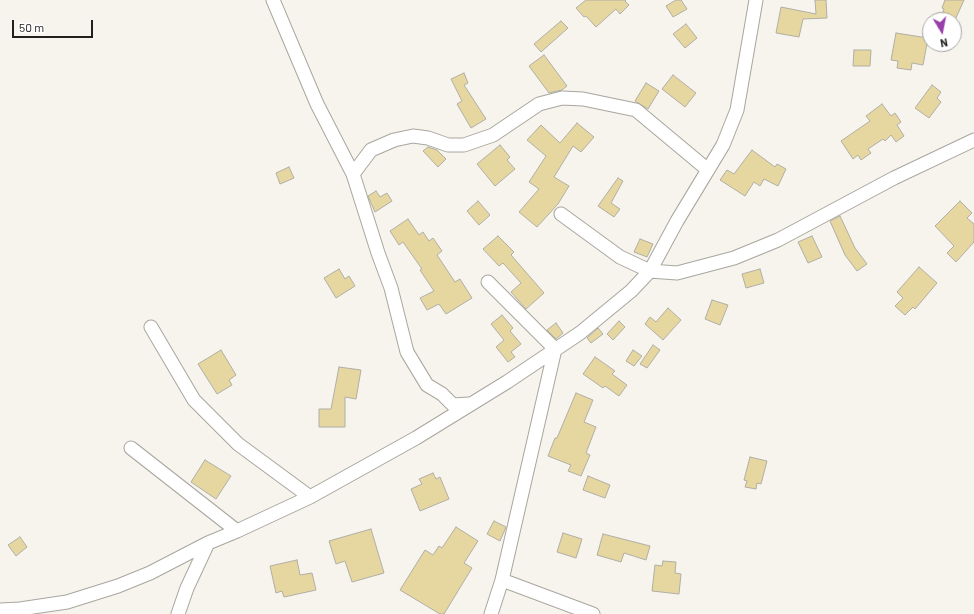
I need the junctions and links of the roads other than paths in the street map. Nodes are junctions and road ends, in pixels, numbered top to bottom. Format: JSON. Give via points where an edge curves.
{"nodes":[{"id":1,"x":273,"y":0,"type":"edge"},
{"id":2,"x":756,"y":0,"type":"edge"},
{"id":3,"x":974,"y":140,"type":"edge"},
{"id":4,"x":708,"y":170,"type":"junction"},
{"id":5,"x":353,"y":174,"type":"junction"},
{"id":6,"x":561,"y":214,"type":"dead end"},
{"id":7,"x":650,"y":271,"type":"junction"},
{"id":8,"x":488,"y":282,"type":"dead end"},
{"id":9,"x":151,"y":327,"type":"dead end"},
{"id":10,"x":555,"y":349,"type":"junction"},
{"id":11,"x":471,"y":404,"type":"junction"},
{"id":12,"x":131,"y":448,"type":"dead end"},
{"id":13,"x":310,"y":497,"type":"junction"},
{"id":14,"x":237,"y":531,"type":"junction"},
{"id":15,"x":208,"y":543,"type":"junction"},
{"id":16,"x":502,"y":580,"type":"junction"},
{"id":17,"x":0,"y":610,"type":"edge"},
{"id":18,"x":178,"y":614,"type":"edge"},
{"id":19,"x":490,"y":614,"type":"edge"},
{"id":20,"x":593,"y":614,"type":"edge"}],
"edges":[{"from":1,"to":5,"type":"street","via":[[317,104]]},
{"from":2,"to":4,"type":"street","via":[[737,110],[723,145]]},
{"from":3,"to":7,"type":"street","via":[[894,178],[778,240],[734,258],[677,273]]},
{"from":4,"to":5,"type":"street","via":[[636,110],[584,98],[562,98],[539,104],[493,135],[464,145],[448,145],[413,136],[394,140],[371,150]]},
{"from":4,"to":7,"type":"street"},
{"from":5,"to":11,"type":"street","via":[[391,288],[407,352],[427,385],[442,394],[453,405]]},
{"from":6,"to":7,"type":"street","via":[[620,257]]},
{"from":7,"to":10,"type":"street","via":[[626,296],[580,333]]},
{"from":8,"to":10,"type":"street"},
{"from":9,"to":13,"type":"street","via":[[194,400],[238,444]]},
{"from":10,"to":11,"type":"street"},
{"from":10,"to":16,"type":"street"},
{"from":11,"to":13,"type":"street"},
{"from":12,"to":14,"type":"street"},
{"from":13,"to":14,"type":"street"},
{"from":14,"to":15,"type":"street"},
{"from":15,"to":17,"type":"street","via":[[150,573],[118,586],[67,602]]},
{"from":15,"to":18,"type":"street"},
{"from":16,"to":19,"type":"street"},
{"from":16,"to":20,"type":"street"}]}
